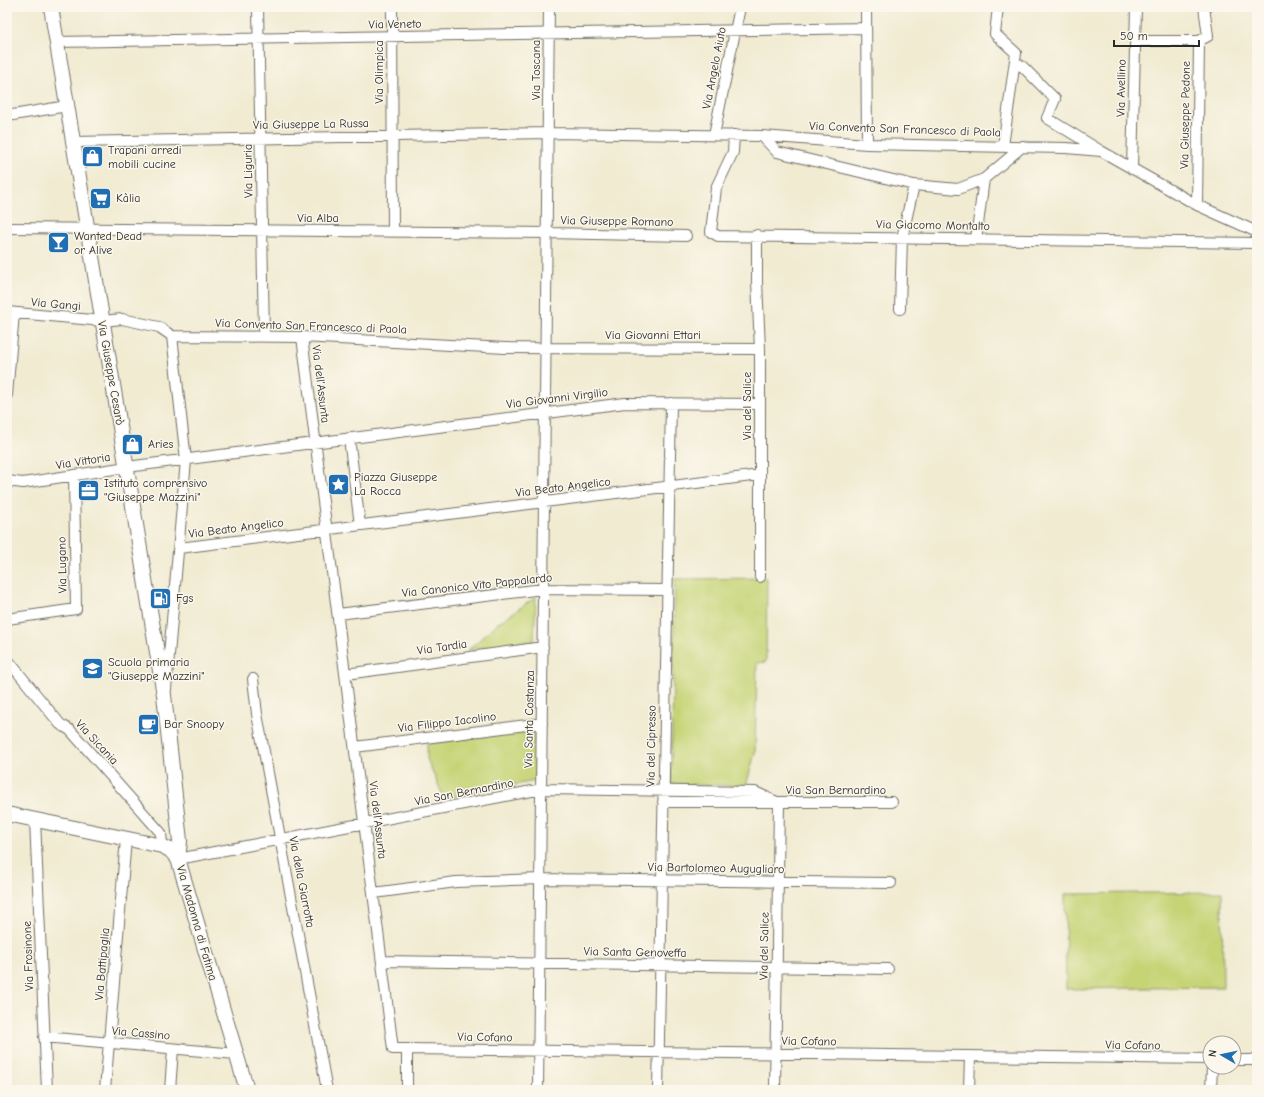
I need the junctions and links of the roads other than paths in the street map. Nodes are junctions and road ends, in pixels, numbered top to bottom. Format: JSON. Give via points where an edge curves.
{"nodes":[{"id":1,"x":51,"y":7,"type":"edge"},
{"id":2,"x":258,"y":7,"type":"edge"},
{"id":3,"x":392,"y":7,"type":"edge"},
{"id":4,"x":549,"y":7,"type":"edge"},
{"id":5,"x":740,"y":7,"type":"edge"},
{"id":6,"x":866,"y":7,"type":"edge"},
{"id":7,"x":998,"y":7,"type":"edge"},
{"id":8,"x":1136,"y":7,"type":"edge"},
{"id":9,"x":1204,"y":7,"type":"edge"},
{"id":10,"x":866,"y":28,"type":"junction"},
{"id":11,"x":734,"y":31,"type":"junction"},
{"id":12,"x":549,"y":34,"type":"junction"},
{"id":13,"x":392,"y":37,"type":"junction"},
{"id":14,"x":258,"y":39,"type":"junction"},
{"id":15,"x":1135,"y":41,"type":"junction"},
{"id":16,"x":1199,"y":41,"type":"junction"},
{"id":17,"x":57,"y":42,"type":"junction"},
{"id":18,"x":1014,"y":62,"type":"junction"},
{"id":19,"x":68,"y":106,"type":"junction"},
{"id":20,"x":7,"y":116,"type":"edge"},
{"id":21,"x":549,"y":133,"type":"junction"},
{"id":22,"x":714,"y":135,"type":"junction"},
{"id":23,"x":393,"y":136,"type":"junction"},
{"id":24,"x":734,"y":136,"type":"junction"},
{"id":25,"x":762,"y":136,"type":"junction"},
{"id":26,"x":260,"y":138,"type":"junction"},
{"id":27,"x":74,"y":142,"type":"junction"},
{"id":28,"x":867,"y":144,"type":"junction"},
{"id":29,"x":1003,"y":146,"type":"junction"},
{"id":30,"x":1023,"y":146,"type":"junction"},
{"id":31,"x":1101,"y":151,"type":"junction"},
{"id":32,"x":1132,"y":169,"type":"junction"},
{"id":33,"x":984,"y":179,"type":"junction"},
{"id":34,"x":914,"y":185,"type":"junction"},
{"id":35,"x":1197,"y":205,"type":"junction"},
{"id":36,"x":7,"y":228,"type":"edge"},
{"id":37,"x":88,"y":230,"type":"junction"},
{"id":38,"x":262,"y":231,"type":"junction"},
{"id":39,"x":393,"y":232,"type":"junction"},
{"id":40,"x":1257,"y":232,"type":"edge"},
{"id":41,"x":548,"y":233,"type":"junction"},
{"id":42,"x":757,"y":235,"type":"junction"},
{"id":43,"x":686,"y":236,"type":"dead end"},
{"id":44,"x":902,"y":238,"type":"junction"},
{"id":45,"x":976,"y":239,"type":"junction"},
{"id":46,"x":1257,"y":243,"type":"edge"},
{"id":47,"x":900,"y":308,"type":"dead end"},
{"id":48,"x":10,"y":313,"type":"edge"},
{"id":49,"x":102,"y":321,"type":"junction"},
{"id":50,"x":264,"y":335,"type":"junction"},
{"id":51,"x":172,"y":336,"type":"junction"},
{"id":52,"x":302,"y":336,"type":"junction"},
{"id":53,"x":546,"y":348,"type":"junction"},
{"id":54,"x":760,"y":349,"type":"junction"},
{"id":55,"x":7,"y":394,"type":"edge"},
{"id":56,"x":671,"y":403,"type":"junction"},
{"id":57,"x":760,"y":404,"type":"junction"},
{"id":58,"x":545,"y":412,"type":"junction"},
{"id":59,"x":353,"y":437,"type":"junction"},
{"id":60,"x":313,"y":440,"type":"junction"},
{"id":61,"x":186,"y":460,"type":"junction"},
{"id":62,"x":127,"y":467,"type":"junction"},
{"id":63,"x":760,"y":475,"type":"junction"},
{"id":64,"x":74,"y":476,"type":"junction"},
{"id":65,"x":7,"y":481,"type":"edge"},
{"id":66,"x":670,"y":487,"type":"junction"},
{"id":67,"x":545,"y":502,"type":"junction"},
{"id":68,"x":364,"y":525,"type":"junction"},
{"id":69,"x":323,"y":530,"type":"junction"},
{"id":70,"x":179,"y":548,"type":"junction"},
{"id":71,"x":760,"y":577,"type":"dead end"},
{"id":72,"x":543,"y":589,"type":"junction"},
{"id":73,"x":668,"y":590,"type":"junction"},
{"id":74,"x":338,"y":614,"type":"junction"},
{"id":75,"x":7,"y":620,"type":"edge"},
{"id":76,"x":543,"y":647,"type":"junction"},
{"id":77,"x":7,"y":659,"type":"edge"},
{"id":78,"x":346,"y":674,"type":"junction"},
{"id":79,"x":253,"y":679,"type":"dead end"},
{"id":80,"x":164,"y":695,"type":"junction"},
{"id":81,"x":542,"y":723,"type":"junction"},
{"id":82,"x":355,"y":747,"type":"junction"},
{"id":83,"x":542,"y":789,"type":"junction"},
{"id":84,"x":664,"y":791,"type":"junction"},
{"id":85,"x":663,"y":802,"type":"junction"},
{"id":86,"x":892,"y":802,"type":"dead end"},
{"id":87,"x":779,"y":803,"type":"junction"},
{"id":88,"x":7,"y":814,"type":"edge"},
{"id":89,"x":35,"y":820,"type":"junction"},
{"id":90,"x":365,"y":824,"type":"junction"},
{"id":91,"x":126,"y":839,"type":"junction"},
{"id":92,"x":280,"y":840,"type":"junction"},
{"id":93,"x":162,"y":846,"type":"junction"},
{"id":94,"x":178,"y":859,"type":"junction"},
{"id":95,"x":541,"y":879,"type":"junction"},
{"id":96,"x":662,"y":880,"type":"junction"},
{"id":97,"x":778,"y":882,"type":"junction"},
{"id":98,"x":891,"y":883,"type":"dead end"},
{"id":99,"x":374,"y":893,"type":"junction"},
{"id":100,"x":382,"y":962,"type":"junction"},
{"id":101,"x":540,"y":964,"type":"junction"},
{"id":102,"x":660,"y":966,"type":"junction"},
{"id":103,"x":777,"y":967,"type":"junction"},
{"id":104,"x":888,"y":969,"type":"dead end"},
{"id":105,"x":44,"y":1037,"type":"junction"},
{"id":106,"x":108,"y":1043,"type":"junction"},
{"id":107,"x":173,"y":1049,"type":"junction"},
{"id":108,"x":407,"y":1049,"type":"junction"},
{"id":109,"x":539,"y":1051,"type":"junction"},
{"id":110,"x":659,"y":1052,"type":"junction"},
{"id":111,"x":236,"y":1054,"type":"junction"},
{"id":112,"x":776,"y":1054,"type":"junction"},
{"id":113,"x":970,"y":1056,"type":"junction"},
{"id":114,"x":1202,"y":1059,"type":"edge"},
{"id":115,"x":1242,"y":1060,"type":"edge"},
{"id":116,"x":1257,"y":1060,"type":"edge"},
{"id":117,"x":1212,"y":1075,"type":"edge"},
{"id":118,"x":47,"y":1090,"type":"edge"},
{"id":119,"x":104,"y":1090,"type":"edge"},
{"id":120,"x":170,"y":1090,"type":"edge"},
{"id":121,"x":247,"y":1090,"type":"edge"},
{"id":122,"x":327,"y":1090,"type":"edge"},
{"id":123,"x":407,"y":1090,"type":"edge"},
{"id":124,"x":538,"y":1090,"type":"edge"},
{"id":125,"x":658,"y":1090,"type":"edge"},
{"id":126,"x":775,"y":1090,"type":"edge"},
{"id":127,"x":969,"y":1090,"type":"edge"},
{"id":128,"x":1211,"y":1090,"type":"edge"}],
"edges":[{"from":1,"to":17,"type":"street","name":"Via Giuseppe Cesarò"},
{"from":2,"to":14,"type":"street","name":"Via Liguria"},
{"from":3,"to":13,"type":"street","name":"Via Olimpica"},
{"from":4,"to":12,"type":"street","name":"Via Toscana"},
{"from":5,"to":11,"type":"street","name":"Via Angelo Aiuto"},
{"from":6,"to":10,"type":"street"},
{"from":7,"to":18,"type":"street","via":[[995,34],[1016,53]]},
{"from":8,"to":15,"type":"street","name":"Via Avellino"},
{"from":9,"to":16,"type":"street","name":"Via Giuseppe Pedone","via":[[1208,36]]},
{"from":10,"to":11,"type":"street","name":"Via Veneto"},
{"from":10,"to":28,"type":"street"},
{"from":11,"to":12,"type":"street","name":"Via Veneto"},
{"from":11,"to":22,"type":"street","name":"Via Angelo Aiuto"},
{"from":12,"to":13,"type":"street","name":"Via Veneto"},
{"from":12,"to":21,"type":"street","name":"Via Toscana"},
{"from":13,"to":14,"type":"street","name":"Via Veneto"},
{"from":13,"to":23,"type":"street","name":"Via Olimpica"},
{"from":14,"to":17,"type":"street","name":"Via Veneto"},
{"from":14,"to":26,"type":"street","name":"Via Liguria"},
{"from":15,"to":16,"type":"street"},
{"from":15,"to":32,"type":"street","name":"Via Avellino"},
{"from":16,"to":35,"type":"street","name":"Via Giuseppe Pedone"},
{"from":17,"to":19,"type":"street","name":"Via Giuseppe Cesarò"},
{"from":18,"to":29,"type":"street"},
{"from":18,"to":31,"type":"street","via":[[1023,67],[1056,99],[1047,118]]},
{"from":19,"to":20,"type":"street"},
{"from":19,"to":27,"type":"street","name":"Via Giuseppe Cesarò"},
{"from":21,"to":22,"type":"street","name":"Via Giuseppe La Russa"},
{"from":21,"to":23,"type":"street","name":"Via Giuseppe La Russa"},
{"from":21,"to":41,"type":"street","name":"Via Toscana"},
{"from":22,"to":24,"type":"street","name":"Via Convento San Francesco di Paola"},
{"from":23,"to":26,"type":"street","name":"Via Giuseppe La Russa"},
{"from":23,"to":39,"type":"street","name":"Via Olimpica"},
{"from":24,"to":25,"type":"street","name":"Via Convento San Francesco di Paola"},
{"from":24,"to":42,"type":"street","name":"Via Giacomo Montalto","via":[[733,152],[716,188],[711,232],[718,236]]},
{"from":25,"to":28,"type":"street","name":"Via Convento San Francesco di Paola"},
{"from":25,"to":34,"type":"street","via":[[777,152]]},
{"from":26,"to":27,"type":"street","name":"Via Giuseppe La Russa"},
{"from":26,"to":38,"type":"street","name":"Via Liguria"},
{"from":27,"to":37,"type":"street","name":"Via Giuseppe Cesarò"},
{"from":28,"to":29,"type":"street","name":"Via Convento San Francesco di Paola"},
{"from":29,"to":30,"type":"street","name":"Via Convento San Francesco di Paola"},
{"from":30,"to":31,"type":"street","name":"Via Convento San Francesco di Paola"},
{"from":30,"to":33,"type":"street"},
{"from":31,"to":32,"type":"street"},
{"from":32,"to":35,"type":"street"},
{"from":33,"to":34,"type":"street","via":[[958,189]]},
{"from":33,"to":45,"type":"street"},
{"from":34,"to":44,"type":"street"},
{"from":35,"to":40,"type":"street"},
{"from":36,"to":37,"type":"street","name":"Via Alba"},
{"from":37,"to":38,"type":"street","name":"Via Alba"},
{"from":37,"to":49,"type":"street","name":"Via Giuseppe Cesarò"},
{"from":38,"to":39,"type":"street","name":"Via Alba"},
{"from":38,"to":50,"type":"street","name":"Via Liguria"},
{"from":39,"to":41,"type":"street","name":"Via Alba"},
{"from":41,"to":43,"type":"street","name":"Via Giuseppe Romano"},
{"from":41,"to":53,"type":"street","name":"Via Santa Costanza"},
{"from":42,"to":44,"type":"street","name":"Via Giacomo Montalto"},
{"from":42,"to":54,"type":"street","name":"Via del Salice"},
{"from":44,"to":45,"type":"street","name":"Via Giacomo Montalto"},
{"from":44,"to":47,"type":"street"},
{"from":45,"to":46,"type":"street","name":"Via Giacomo Montalto"},
{"from":48,"to":49,"type":"street","name":"Via Gangi"},
{"from":48,"to":55,"type":"street"},
{"from":49,"to":51,"type":"street","name":"Via Gangi","via":[[122,319],[159,327]]},
{"from":49,"to":62,"type":"street","name":"Via Giuseppe Cesarò"},
{"from":50,"to":51,"type":"street","name":"Via Convento San Francesco di Paola"},
{"from":50,"to":52,"type":"street","name":"Via Convento San Francesco di Paola"},
{"from":51,"to":61,"type":"street"},
{"from":52,"to":53,"type":"street","name":"Via Convento San Francesco di Paola","via":[[505,348]]},
{"from":52,"to":60,"type":"street","name":"Via dell'Assunta"},
{"from":53,"to":54,"type":"street","name":"Via Giovanni Ettari"},
{"from":53,"to":58,"type":"street","name":"Via Santa Costanza"},
{"from":54,"to":57,"type":"street","name":"Via del Salice"},
{"from":56,"to":57,"type":"street","name":"Via Giovanni Virgilio"},
{"from":56,"to":58,"type":"street","name":"Via Giovanni Virgilio","via":[[625,403]]},
{"from":56,"to":66,"type":"street","name":"Via del Cipresso"},
{"from":57,"to":63,"type":"street","name":"Via del Salice"},
{"from":58,"to":59,"type":"street","name":"Via Giovanni Virgilio"},
{"from":58,"to":67,"type":"street","name":"Via Santa Costanza"},
{"from":59,"to":60,"type":"street","name":"Via Giovanni Virgilio"},
{"from":59,"to":68,"type":"street"},
{"from":60,"to":61,"type":"street"},
{"from":60,"to":69,"type":"street","name":"Via dell'Assunta"},
{"from":61,"to":62,"type":"street","name":"Via Vittoria"},
{"from":61,"to":70,"type":"street"},
{"from":62,"to":64,"type":"street","name":"Via Vittoria"},
{"from":62,"to":80,"type":"street","name":"Via Giuseppe Cesarò"},
{"from":63,"to":66,"type":"street","name":"Via Beato Angelico"},
{"from":63,"to":71,"type":"street","name":"Via del Salice"},
{"from":64,"to":65,"type":"street","name":"Via Vittoria","via":[[23,483]]},
{"from":64,"to":75,"type":"street","name":"Via Lugano","via":[[76,609]]},
{"from":66,"to":67,"type":"street","name":"Via Beato Angelico"},
{"from":66,"to":73,"type":"street","name":"Via del Cipresso"},
{"from":67,"to":68,"type":"street","name":"Via Beato Angelico"},
{"from":67,"to":72,"type":"street","name":"Via Santa Costanza"},
{"from":68,"to":69,"type":"street","name":"Via Beato Angelico"},
{"from":69,"to":70,"type":"street","name":"Via Beato Angelico"},
{"from":69,"to":74,"type":"street","name":"Via dell'Assunta","via":[[328,540]]},
{"from":70,"to":80,"type":"street","via":[[168,676]]},
{"from":72,"to":73,"type":"street","name":"Via Canonico Vito Pappalardo"},
{"from":72,"to":74,"type":"street","name":"Via Canonico Vito Pappalardo"},
{"from":72,"to":76,"type":"street","name":"Via Santa Costanza"},
{"from":73,"to":84,"type":"street","name":"Via del Cipresso"},
{"from":74,"to":78,"type":"street","name":"Via dell'Assunta"},
{"from":76,"to":78,"type":"street","name":"Via Tardia"},
{"from":76,"to":81,"type":"street","name":"Via Santa Costanza"},
{"from":77,"to":93,"type":"street","name":"Via Sicania","via":[[60,724],[70,730],[161,833]]},
{"from":78,"to":82,"type":"street","name":"Via dell'Assunta"},
{"from":79,"to":92,"type":"street","name":"Via della Giarrotta"},
{"from":80,"to":94,"type":"street","name":"Via Giuseppe Cesarò","via":[[180,841]]},
{"from":81,"to":82,"type":"street","name":"Via Filippo Iacolino"},
{"from":81,"to":83,"type":"street","name":"Via Santa Costanza"},
{"from":82,"to":90,"type":"street","name":"Via dell'Assunta"},
{"from":83,"to":84,"type":"street","name":"Via San Bernardino"},
{"from":83,"to":90,"type":"street","name":"Via San Bernardino"},
{"from":83,"to":95,"type":"street","name":"Via Santa Costanza"},
{"from":84,"to":85,"type":"street","name":"Via del Cipresso"},
{"from":84,"to":87,"type":"street","name":"Via San Bernardino","via":[[755,792]]},
{"from":85,"to":87,"type":"street","name":"Via San Bernardino"},
{"from":85,"to":96,"type":"street","name":"Via del Cipresso"},
{"from":86,"to":87,"type":"street","name":"Via San Bernardino"},
{"from":87,"to":97,"type":"street","name":"Via del Salice"},
{"from":88,"to":89,"type":"street","name":"Via Madonna di Fatima"},
{"from":89,"to":91,"type":"street","name":"Via Madonna di Fatima"},
{"from":89,"to":105,"type":"street","name":"Via Frosinone"},
{"from":90,"to":92,"type":"street","name":"Via San Bernardino"},
{"from":90,"to":99,"type":"street","name":"Via dell'Assunta"},
{"from":91,"to":93,"type":"street","name":"Via Madonna di Fatima"},
{"from":91,"to":106,"type":"street","name":"Via Battipaglia"},
{"from":92,"to":94,"type":"street","name":"Via San Bernardino"},
{"from":92,"to":122,"type":"street","name":"Via della Giarrotta"},
{"from":93,"to":94,"type":"street","name":"Via Madonna di Fatima"},
{"from":94,"to":111,"type":"street","name":"Via Madonna di Fatima"},
{"from":95,"to":96,"type":"street","name":"Via Bartolomeo Augugliaro"},
{"from":95,"to":99,"type":"street","name":"Via Bartolomeo Augugliaro","via":[[456,882]]},
{"from":95,"to":101,"type":"street","name":"Via Santa Costanza"},
{"from":96,"to":97,"type":"street","name":"Via Bartolomeo Augugliaro"},
{"from":96,"to":102,"type":"street","name":"Via del Cipresso"},
{"from":97,"to":98,"type":"street","name":"Via Bartolomeo Augugliaro"},
{"from":97,"to":103,"type":"street","name":"Via del Salice"},
{"from":99,"to":100,"type":"street","name":"Via dell'Assunta"},
{"from":100,"to":101,"type":"street","name":"Via Santa Genoveffa"},
{"from":100,"to":108,"type":"street","name":"Via dell'Assunta","via":[[393,1048]]},
{"from":101,"to":102,"type":"street","name":"Via Santa Genoveffa"},
{"from":101,"to":109,"type":"street","name":"Via Santa Costanza"},
{"from":102,"to":103,"type":"street","name":"Via Santa Genoveffa"},
{"from":102,"to":110,"type":"street","name":"Via del Cipresso"},
{"from":103,"to":104,"type":"street","name":"Via Santa Genoveffa"},
{"from":103,"to":112,"type":"street","name":"Via del Salice"},
{"from":105,"to":106,"type":"street","name":"Via Cassino"},
{"from":105,"to":118,"type":"street","name":"Via Frosinone"},
{"from":106,"to":107,"type":"street","name":"Via Cassino"},
{"from":106,"to":119,"type":"street","name":"Via Battipaglia"},
{"from":107,"to":111,"type":"street","name":"Via Cassino"},
{"from":107,"to":120,"type":"street"},
{"from":108,"to":109,"type":"street","name":"Via Cofano"},
{"from":108,"to":123,"type":"street"},
{"from":109,"to":110,"type":"street","name":"Via Cofano"},
{"from":109,"to":124,"type":"street","name":"Via Santa Costanza"},
{"from":110,"to":112,"type":"street","name":"Via Cofano"},
{"from":110,"to":125,"type":"street","name":"Via del Cipresso"},
{"from":111,"to":121,"type":"street","name":"Via Madonna di Fatima"},
{"from":112,"to":113,"type":"street","name":"Via Cofano"},
{"from":112,"to":126,"type":"street","name":"Via del Salice"},
{"from":113,"to":114,"type":"street","name":"Via Cofano"},
{"from":113,"to":127,"type":"street"},
{"from":115,"to":116,"type":"street"},
{"from":117,"to":128,"type":"street"}]}
